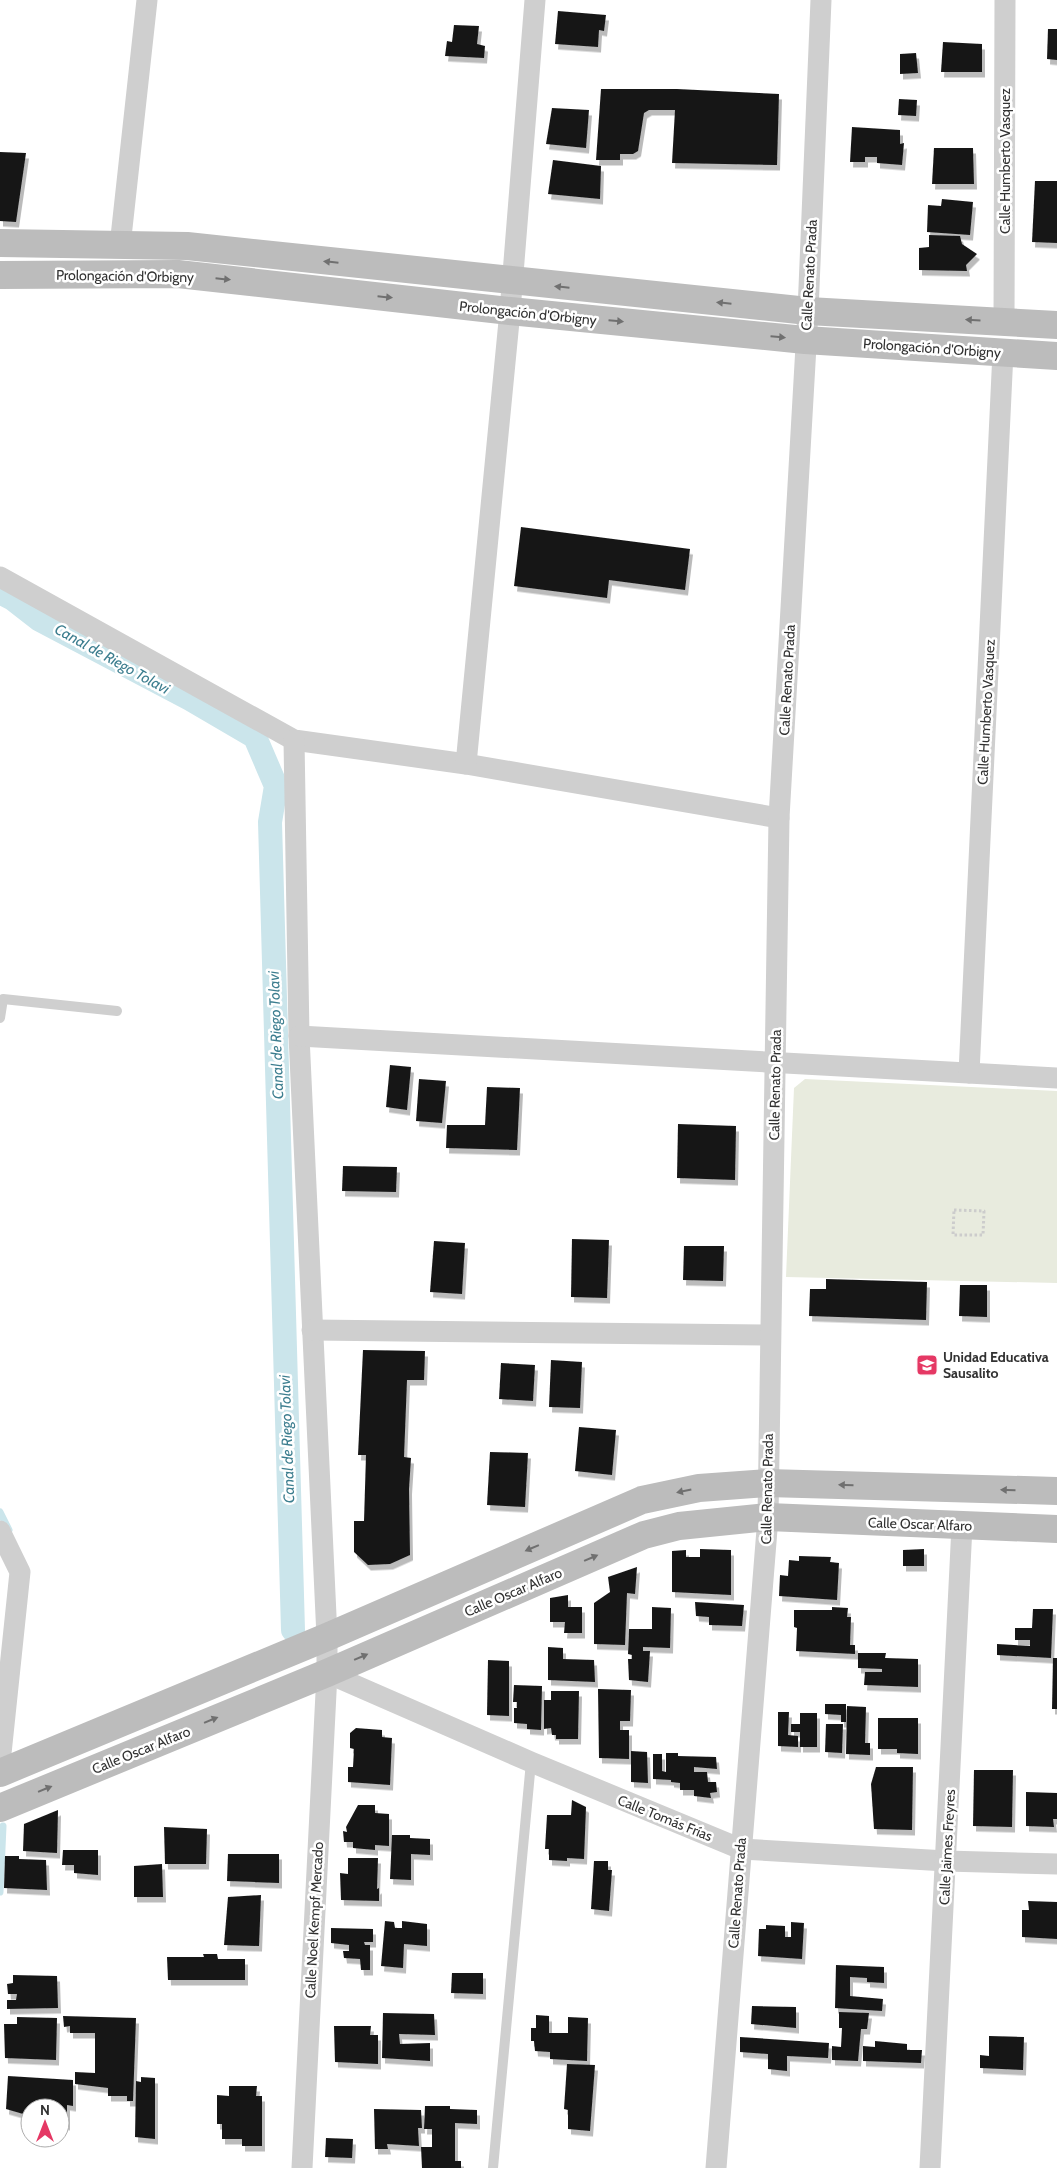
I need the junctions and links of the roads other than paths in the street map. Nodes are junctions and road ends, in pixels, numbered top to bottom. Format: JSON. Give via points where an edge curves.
{"nodes":[{"id":1,"x":147,"y":0,"type":"edge"},
{"id":2,"x":535,"y":0,"type":"edge"},
{"id":3,"x":821,"y":0,"type":"edge"},
{"id":4,"x":1006,"y":0,"type":"edge"},
{"id":5,"x":0,"y":243,"type":"edge"},
{"id":6,"x":120,"y":246,"type":"junction"},
{"id":7,"x":0,"y":275,"type":"edge"},
{"id":8,"x":512,"y":282,"type":"junction"},
{"id":9,"x":510,"y":311,"type":"junction"},
{"id":10,"x":808,"y":311,"type":"junction"},
{"id":11,"x":1004,"y":322,"type":"junction"},
{"id":12,"x":1057,"y":325,"type":"edge"},
{"id":13,"x":805,"y":340,"type":"junction"},
{"id":14,"x":1004,"y":352,"type":"junction"},
{"id":15,"x":1057,"y":356,"type":"edge"},
{"id":16,"x":0,"y":577,"type":"edge"},
{"id":17,"x":294,"y":740,"type":"junction"},
{"id":18,"x":466,"y":764,"type":"junction"},
{"id":19,"x":779,"y":818,"type":"junction"},
{"id":20,"x":117,"y":1011,"type":"dead end"},
{"id":21,"x":0,"y":1018,"type":"edge"},
{"id":22,"x":299,"y":1036,"type":"junction"},
{"id":23,"x":776,"y":1062,"type":"junction"},
{"id":24,"x":969,"y":1072,"type":"junction"},
{"id":25,"x":1057,"y":1078,"type":"edge"},
{"id":26,"x":312,"y":1330,"type":"junction"},
{"id":27,"x":770,"y":1335,"type":"junction"},
{"id":28,"x":767,"y":1483,"type":"junction"},
{"id":29,"x":1057,"y":1491,"type":"edge"},
{"id":30,"x":768,"y":1517,"type":"junction"},
{"id":31,"x":962,"y":1526,"type":"junction"},
{"id":32,"x":1057,"y":1529,"type":"edge"},
{"id":33,"x":0,"y":1532,"type":"edge"},
{"id":34,"x":326,"y":1637,"type":"junction"},
{"id":35,"x":326,"y":1672,"type":"junction"},
{"id":36,"x":531,"y":1762,"type":"junction"},
{"id":37,"x":0,"y":1763,"type":"edge"},
{"id":38,"x":0,"y":1773,"type":"edge"},
{"id":39,"x":0,"y":1808,"type":"edge"},
{"id":40,"x":741,"y":1849,"type":"junction"},
{"id":41,"x":946,"y":1861,"type":"junction"},
{"id":42,"x":1057,"y":1864,"type":"edge"},
{"id":43,"x":302,"y":2168,"type":"edge"},
{"id":44,"x":492,"y":2168,"type":"edge"},
{"id":45,"x":716,"y":2168,"type":"edge"},
{"id":46,"x":930,"y":2168,"type":"edge"}],
"edges":[{"from":1,"to":6,"type":"street"},
{"from":2,"to":8,"type":"street"},
{"from":3,"to":10,"type":"street","name":"Calle Renato Prada"},
{"from":4,"to":11,"type":"street","name":"Calle Humberto Vasquez"},
{"from":5,"to":6,"type":"main road","name":"Prolongación d'Orbigny"},
{"from":8,"to":6,"type":"main road","name":"Prolongación d'Orbigny","one_way":true,"via":[[187,246]]},
{"from":7,"to":9,"type":"main road","name":"Prolongación d'Orbigny","one_way":true,"via":[[178,274]]},
{"from":8,"to":9,"type":"street"},
{"from":10,"to":8,"type":"main road","name":"Prolongación d'Orbigny","one_way":true},
{"from":9,"to":13,"type":"main road","name":"Prolongación d'Orbigny","one_way":true},
{"from":9,"to":18,"type":"street"},
{"from":11,"to":10,"type":"main road","name":"Prolongación d'Orbigny","one_way":true},
{"from":10,"to":13,"type":"street","name":"Calle Renato Prada"},
{"from":11,"to":12,"type":"main road","name":"Prolongación d'Orbigny"},
{"from":13,"to":14,"type":"main road","name":"Prolongación d'Orbigny"},
{"from":13,"to":19,"type":"street","name":"Calle Renato Prada"},
{"from":14,"to":15,"type":"main road","name":"Prolongación d'Orbigny"},
{"from":14,"to":24,"type":"street","name":"Calle Humberto Vasquez"},
{"from":16,"to":17,"type":"street"},
{"from":17,"to":18,"type":"street"},
{"from":17,"to":22,"type":"street","name":"Calle Noel Kempf Mercado"},
{"from":18,"to":19,"type":"street"},
{"from":19,"to":23,"type":"street","name":"Calle Renato Prada"},
{"from":20,"to":21,"type":"lane","via":[[3,999]]},
{"from":22,"to":23,"type":"street"},
{"from":22,"to":26,"type":"street","name":"Calle Noel Kempf Mercado"},
{"from":23,"to":24,"type":"street"},
{"from":23,"to":27,"type":"street","name":"Calle Renato Prada"},
{"from":24,"to":25,"type":"street"},
{"from":26,"to":27,"type":"street"},
{"from":26,"to":34,"type":"street","name":"Calle Noel Kempf Mercado"},
{"from":27,"to":28,"type":"street","name":"Calle Renato Prada"},
{"from":29,"to":28,"type":"main road","one_way":true},
{"from":28,"to":30,"type":"street","name":"Calle Renato Prada"},
{"from":28,"to":34,"type":"main road","one_way":true,"via":[[700,1488],[642,1500]]},
{"from":30,"to":31,"type":"main road","name":"Calle Oscar Alfaro"},
{"from":35,"to":30,"type":"main road","name":"Calle Oscar Alfaro","one_way":true,"via":[[644,1535],[679,1526]]},
{"from":30,"to":40,"type":"street","name":"Calle Renato Prada"},
{"from":31,"to":32,"type":"main road","name":"Calle Oscar Alfaro"},
{"from":31,"to":41,"type":"street","name":"Calle Jaimes Freyres"},
{"from":33,"to":37,"type":"street","via":[[20,1572]]},
{"from":34,"to":35,"type":"street","name":"Calle Noel Kempf Mercado"},
{"from":34,"to":38,"type":"main road"},
{"from":35,"to":36,"type":"street","name":"Calle Tomás Frías"},
{"from":39,"to":35,"type":"main road","name":"Calle Oscar Alfaro","one_way":true},
{"from":35,"to":43,"type":"street","name":"Calle Noel Kempf Mercado"},
{"from":36,"to":40,"type":"street","name":"Calle Tomás Frías"},
{"from":36,"to":44,"type":"lane"},
{"from":40,"to":41,"type":"street","name":"Calle Tomás Frías"},
{"from":40,"to":45,"type":"street","name":"Calle Renato Prada"},
{"from":41,"to":42,"type":"street","name":"Calle Tomás Frías"},
{"from":41,"to":46,"type":"street","name":"Calle Jaimes Freyres"}]}
